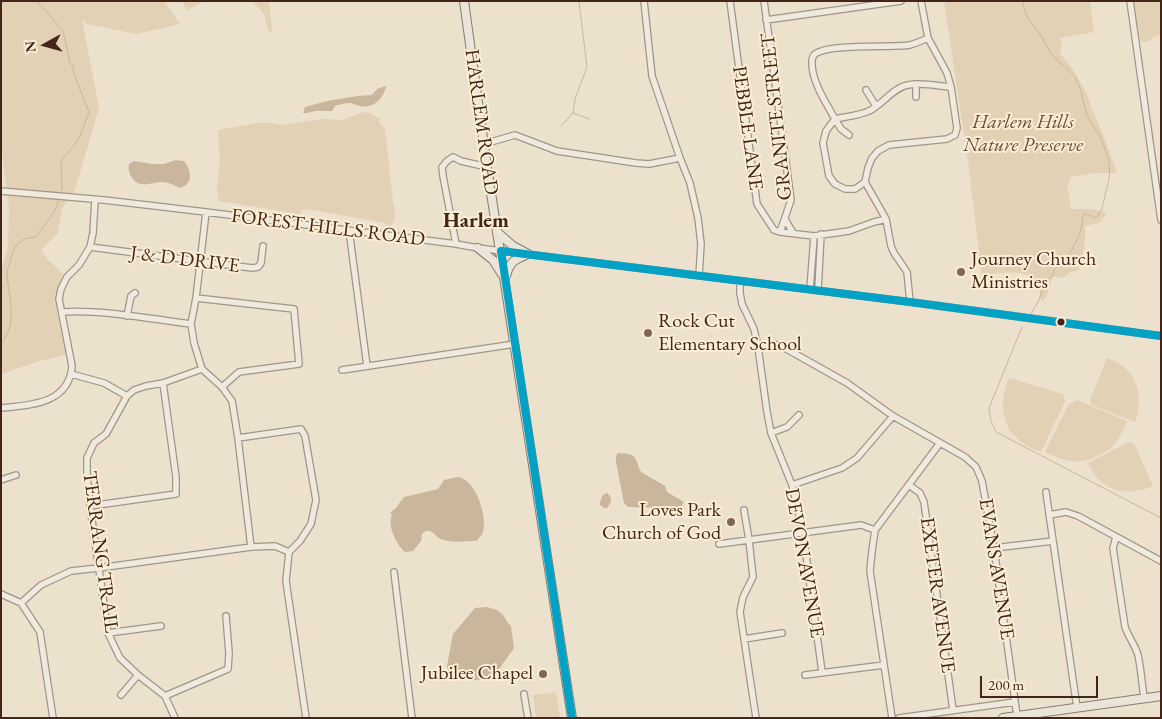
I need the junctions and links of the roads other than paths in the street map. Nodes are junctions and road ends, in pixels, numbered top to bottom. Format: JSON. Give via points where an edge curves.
{"nodes":[{"id":1,"x":464,"y":1,"type":"edge"},
{"id":2,"x":644,"y":1,"type":"edge"},
{"id":3,"x":730,"y":1,"type":"edge"},
{"id":4,"x":764,"y":1,"type":"edge"},
{"id":5,"x":901,"y":1,"type":"edge"},
{"id":6,"x":921,"y":1,"type":"edge"},
{"id":7,"x":1130,"y":1,"type":"edge"},
{"id":8,"x":766,"y":20,"type":"junction"},
{"id":9,"x":928,"y":38,"type":"junction"},
{"id":10,"x":916,"y":84,"type":"junction"},
{"id":11,"x":951,"y":88,"type":"junction"},
{"id":12,"x":866,"y":90,"type":"dead end"},
{"id":13,"x":916,"y":97,"type":"dead end"},
{"id":14,"x":876,"y":106,"type":"junction"},
{"id":15,"x":835,"y":119,"type":"junction"},
{"id":16,"x":849,"y":135,"type":"dead end"},
{"id":17,"x":484,"y":144,"type":"junction"},
{"id":18,"x":680,"y":158,"type":"junction"},
{"id":19,"x":487,"y":167,"type":"junction"},
{"id":20,"x":865,"y":182,"type":"junction"},
{"id":21,"x":1,"y":191,"type":"edge"},
{"id":22,"x":95,"y":200,"type":"junction"},
{"id":23,"x":206,"y":212,"type":"junction"},
{"id":24,"x":785,"y":219,"type":"junction"},
{"id":25,"x":886,"y":219,"type":"junction"},
{"id":26,"x":1161,"y":219,"type":"edge"},
{"id":27,"x":349,"y":230,"type":"junction"},
{"id":28,"x":497,"y":232,"type":"junction"},
{"id":29,"x":780,"y":232,"type":"junction"},
{"id":30,"x":793,"y":233,"type":"junction"},
{"id":31,"x":821,"y":234,"type":"junction"},
{"id":32,"x":814,"y":236,"type":"junction"},
{"id":33,"x":456,"y":244,"type":"junction"},
{"id":34,"x":263,"y":246,"type":"dead end"},
{"id":35,"x":90,"y":247,"type":"junction"},
{"id":36,"x":478,"y":248,"type":"junction"},
{"id":37,"x":501,"y":251,"type":"junction"},
{"id":38,"x":528,"y":254,"type":"junction"},
{"id":39,"x":200,"y":262,"type":"junction"},
{"id":40,"x":699,"y":276,"type":"junction"},
{"id":41,"x":505,"y":280,"type":"junction"},
{"id":42,"x":740,"y":281,"type":"junction"},
{"id":43,"x":810,"y":289,"type":"junction"},
{"id":44,"x":818,"y":290,"type":"junction"},
{"id":45,"x":136,"y":292,"type":"dead end"},
{"id":46,"x":196,"y":298,"type":"junction"},
{"id":47,"x":910,"y":302,"type":"junction"},
{"id":48,"x":62,"y":312,"type":"junction"},
{"id":49,"x":127,"y":316,"type":"junction"},
{"id":50,"x":191,"y":324,"type":"junction"},
{"id":51,"x":1161,"y":336,"type":"edge"},
{"id":52,"x":515,"y":344,"type":"junction"},
{"id":53,"x":758,"y":346,"type":"junction"},
{"id":54,"x":367,"y":366,"type":"junction"},
{"id":55,"x":202,"y":368,"type":"junction"},
{"id":56,"x":342,"y":370,"type":"dead end"},
{"id":57,"x":71,"y":374,"type":"junction"},
{"id":58,"x":163,"y":383,"type":"junction"},
{"id":59,"x":222,"y":387,"type":"junction"},
{"id":60,"x":127,"y":396,"type":"junction"},
{"id":61,"x":1,"y":408,"type":"edge"},
{"id":62,"x":799,"y":415,"type":"dead end"},
{"id":63,"x":893,"y":416,"type":"junction"},
{"id":64,"x":771,"y":434,"type":"junction"},
{"id":65,"x":238,"y":438,"type":"junction"},
{"id":66,"x":940,"y":443,"type":"junction"},
{"id":67,"x":16,"y":475,"type":"dead end"},
{"id":68,"x":1,"y":480,"type":"edge"},
{"id":69,"x":792,"y":485,"type":"junction"},
{"id":70,"x":909,"y":485,"type":"junction"},
{"id":71,"x":1046,"y":492,"type":"dead end"},
{"id":72,"x":90,"y":506,"type":"junction"},
{"id":73,"x":744,"y":510,"type":"dead end"},
{"id":74,"x":1049,"y":515,"type":"junction"},
{"id":75,"x":875,"y":530,"type":"junction"},
{"id":76,"x":802,"y":533,"type":"junction"},
{"id":77,"x":1116,"y":537,"type":"junction"},
{"id":78,"x":749,"y":540,"type":"junction"},
{"id":79,"x":1053,"y":541,"type":"junction"},
{"id":80,"x":719,"y":544,"type":"dead end"},
{"id":81,"x":251,"y":547,"type":"junction"},
{"id":82,"x":994,"y":548,"type":"junction"},
{"id":83,"x":289,"y":552,"type":"junction"},
{"id":84,"x":1161,"y":561,"type":"edge"},
{"id":85,"x":98,"y":568,"type":"junction"},
{"id":86,"x":394,"y":572,"type":"dead end"},
{"id":87,"x":1,"y":594,"type":"edge"},
{"id":88,"x":21,"y":603,"type":"junction"},
{"id":89,"x":226,"y":616,"type":"dead end"},
{"id":90,"x":161,"y":626,"type":"dead end"},
{"id":91,"x":108,"y":633,"type":"junction"},
{"id":92,"x":782,"y":633,"type":"dead end"},
{"id":93,"x":744,"y":639,"type":"junction"},
{"id":94,"x":884,"y":665,"type":"junction"},
{"id":95,"x":822,"y":672,"type":"junction"},
{"id":96,"x":138,"y":675,"type":"junction"},
{"id":97,"x":805,"y":675,"type":"dead end"},
{"id":98,"x":524,"y":694,"type":"dead end"},
{"id":99,"x":121,"y":695,"type":"dead end"},
{"id":100,"x":164,"y":696,"type":"junction"},
{"id":101,"x":1161,"y":696,"type":"edge"},
{"id":102,"x":1144,"y":698,"type":"junction"},
{"id":103,"x":1015,"y":702,"type":"junction"},
{"id":104,"x":1077,"y":708,"type":"junction"},
{"id":105,"x":953,"y":710,"type":"junction"},
{"id":106,"x":1017,"y":716,"type":"junction"},
{"id":107,"x":52,"y":718,"type":"edge"},
{"id":108,"x":176,"y":718,"type":"edge"},
{"id":109,"x":306,"y":718,"type":"edge"},
{"id":110,"x":412,"y":718,"type":"edge"},
{"id":111,"x":528,"y":718,"type":"edge"},
{"id":112,"x":572,"y":718,"type":"edge"},
{"id":113,"x":756,"y":718,"type":"edge"},
{"id":114,"x":892,"y":718,"type":"edge"},
{"id":115,"x":899,"y":718,"type":"edge"},
{"id":116,"x":1003,"y":718,"type":"edge"}],
"edges":[{"from":1,"to":17,"type":"main road","name":"HARLEM ROAD"},
{"from":2,"to":18,"type":"street","via":[[652,76]]},
{"from":3,"to":29,"type":"street","name":"PEBBLE LANE","via":[[757,204],[774,230]]},
{"from":4,"to":8,"type":"street","name":"GRANITE STREET"},
{"from":5,"to":8,"type":"street"},
{"from":6,"to":9,"type":"street"},
{"from":7,"to":26,"type":"street"},
{"from":8,"to":24,"type":"street","name":"GRANITE STREET","via":[[791,200]]},
{"from":9,"to":11,"type":"street","via":[[947,73]]},
{"from":9,"to":15,"type":"street","via":[[909,45],[830,49],[813,56],[814,78]]},
{"from":10,"to":11,"type":"street"},
{"from":10,"to":13,"type":"street"},
{"from":10,"to":14,"type":"street","via":[[906,85]]},
{"from":11,"to":20,"type":"street","via":[[957,128],[955,135],[878,150],[872,158]]},
{"from":12,"to":14,"type":"street"},
{"from":14,"to":15,"type":"street","via":[[869,112]]},
{"from":15,"to":16,"type":"street"},
{"from":15,"to":20,"type":"street","via":[[826,131],[823,143],[829,176],[844,189],[855,189]]},
{"from":17,"to":18,"type":"street","via":[[515,135],[574,154],[650,164]]},
{"from":17,"to":19,"type":"main road","name":"HARLEM ROAD"},
{"from":18,"to":40,"type":"street","via":[[698,218],[701,244]]},
{"from":19,"to":28,"type":"main road","name":"HARLEM ROAD"},
{"from":19,"to":33,"type":"street","via":[[453,157],[442,167]]},
{"from":20,"to":25,"type":"street"},
{"from":21,"to":22,"type":"street","name":"FOREST HILLS ROAD"},
{"from":22,"to":23,"type":"street","name":"FOREST HILLS ROAD"},
{"from":22,"to":35,"type":"street"},
{"from":23,"to":27,"type":"street","name":"FOREST HILLS ROAD"},
{"from":23,"to":39,"type":"street"},
{"from":24,"to":29,"type":"street","name":"GRANITE STREET"},
{"from":24,"to":30,"type":"street"},
{"from":25,"to":31,"type":"street","via":[[849,231]]},
{"from":25,"to":47,"type":"street","via":[[894,254],[907,272]]},
{"from":27,"to":33,"type":"street","name":"FOREST HILLS ROAD"},
{"from":27,"to":54,"type":"street"},
{"from":28,"to":37,"type":"main road","name":"HARLEM ROAD"},
{"from":28,"to":38,"type":"main road"},
{"from":29,"to":30,"type":"street"},
{"from":30,"to":32,"type":"street"},
{"from":31,"to":32,"type":"street"},
{"from":31,"to":44,"type":"street"},
{"from":32,"to":43,"type":"street"},
{"from":33,"to":36,"type":"street","name":"FOREST HILLS ROAD"},
{"from":34,"to":39,"type":"street","name":"J & D DRIVE","via":[[258,267]]},
{"from":35,"to":39,"type":"street","name":"J & D DRIVE"},
{"from":35,"to":48,"type":"street","via":[[61,290]]},
{"from":36,"to":37,"type":"street","name":"FOREST HILLS ROAD"},
{"from":36,"to":41,"type":"main road","via":[[496,264]]},
{"from":37,"to":38,"type":"street","name":"FOREST HILLS ROAD"},
{"from":37,"to":41,"type":"main road","name":"HARLEM ROAD"},
{"from":38,"to":40,"type":"street","name":"FOREST HILLS ROAD"},
{"from":38,"to":41,"type":"main road","via":[[510,264]]},
{"from":39,"to":46,"type":"street"},
{"from":40,"to":42,"type":"street","name":"FOREST HILLS ROAD"},
{"from":41,"to":52,"type":"main road","name":"HARLEM ROAD"},
{"from":42,"to":43,"type":"street","name":"FOREST HILLS ROAD"},
{"from":42,"to":53,"type":"street","name":"DEVON AVENUE","via":[[742,304]]},
{"from":43,"to":44,"type":"street","name":"FOREST HILLS ROAD"},
{"from":44,"to":47,"type":"street","name":"FOREST HILLS ROAD"},
{"from":45,"to":49,"type":"street","via":[[131,296]]},
{"from":46,"to":50,"type":"street"},
{"from":46,"to":59,"type":"street","via":[[294,309],[299,364],[239,372]]},
{"from":47,"to":51,"type":"street","name":"FOREST HILLS ROAD"},
{"from":48,"to":49,"type":"street"},
{"from":48,"to":57,"type":"street"},
{"from":49,"to":50,"type":"street"},
{"from":50,"to":55,"type":"street"},
{"from":52,"to":54,"type":"street"},
{"from":52,"to":112,"type":"main road","name":"HARLEM ROAD"},
{"from":53,"to":63,"type":"street","name":"EVANS AVENUE","via":[[774,344],[783,347],[847,383]]},
{"from":53,"to":64,"type":"street","name":"DEVON AVENUE"},
{"from":54,"to":56,"type":"street"},
{"from":55,"to":58,"type":"street"},
{"from":55,"to":59,"type":"street"},
{"from":57,"to":60,"type":"street","via":[[104,383]]},
{"from":57,"to":61,"type":"street","via":[[65,387],[51,398]]},
{"from":58,"to":60,"type":"street","via":[[134,390]]},
{"from":58,"to":72,"type":"street","via":[[176,494]]},
{"from":59,"to":65,"type":"street","via":[[232,401]]},
{"from":60,"to":72,"type":"street","name":"TERRANG TRAIL","via":[[106,434],[94,443],[88,458]]},
{"from":62,"to":64,"type":"street","via":[[787,427]]},
{"from":63,"to":66,"type":"street","name":"EVANS AVENUE"},
{"from":63,"to":69,"type":"street","via":[[857,458],[842,468]]},
{"from":64,"to":69,"type":"street","name":"DEVON AVENUE"},
{"from":65,"to":81,"type":"street"},
{"from":65,"to":83,"type":"street","via":[[301,430],[305,436],[316,500],[311,524]]},
{"from":66,"to":70,"type":"street"},
{"from":66,"to":82,"type":"street","name":"EVANS AVENUE","via":[[976,467],[982,481]]},
{"from":67,"to":68,"type":"street"},
{"from":69,"to":76,"type":"street","name":"DEVON AVENUE"},
{"from":70,"to":75,"type":"street"},
{"from":70,"to":105,"type":"street","name":"EXETER AVENUE","via":[[920,493],[924,502]]},
{"from":71,"to":74,"type":"street"},
{"from":72,"to":85,"type":"street","name":"TERRANG TRAIL"},
{"from":73,"to":78,"type":"street"},
{"from":74,"to":77,"type":"street","via":[[1066,512]]},
{"from":74,"to":79,"type":"street"},
{"from":75,"to":76,"type":"street","via":[[861,526]]},
{"from":75,"to":94,"type":"street","via":[[870,571]]},
{"from":76,"to":78,"type":"street"},
{"from":76,"to":95,"type":"street","name":"DEVON AVENUE"},
{"from":77,"to":84,"type":"street"},
{"from":77,"to":102,"type":"street","via":[[1113,548],[1125,626],[1138,657]]},
{"from":78,"to":80,"type":"street"},
{"from":78,"to":93,"type":"street","via":[[753,577],[740,612]]},
{"from":79,"to":82,"type":"street"},
{"from":79,"to":104,"type":"street"},
{"from":81,"to":83,"type":"street","via":[[275,546]]},
{"from":81,"to":85,"type":"street"},
{"from":82,"to":103,"type":"street","name":"EVANS AVENUE"},
{"from":83,"to":109,"type":"street","via":[[286,581]]},
{"from":85,"to":88,"type":"street","via":[[71,570],[41,585]]},
{"from":85,"to":91,"type":"street","name":"TERRANG TRAIL"},
{"from":86,"to":110,"type":"street"},
{"from":87,"to":88,"type":"street"},
{"from":88,"to":107,"type":"street","via":[[40,632]]},
{"from":89,"to":100,"type":"street","via":[[228,669]]},
{"from":90,"to":91,"type":"street"},
{"from":91,"to":96,"type":"street","name":"TERRANG TRAIL","via":[[120,658]]},
{"from":92,"to":93,"type":"street"},
{"from":93,"to":113,"type":"street"},
{"from":94,"to":95,"type":"street"},
{"from":94,"to":114,"type":"street"},
{"from":95,"to":97,"type":"street"},
{"from":96,"to":99,"type":"street"},
{"from":96,"to":100,"type":"street","name":"TERRANG TRAIL"},
{"from":98,"to":111,"type":"street"},
{"from":100,"to":108,"type":"street","name":"TERRANG TRAIL"},
{"from":101,"to":102,"type":"main road"},
{"from":102,"to":104,"type":"main road"},
{"from":103,"to":105,"type":"street"},
{"from":103,"to":106,"type":"street","name":"EVANS AVENUE"},
{"from":104,"to":106,"type":"main road"},
{"from":105,"to":115,"type":"street"},
{"from":106,"to":116,"type":"main road"}]}
